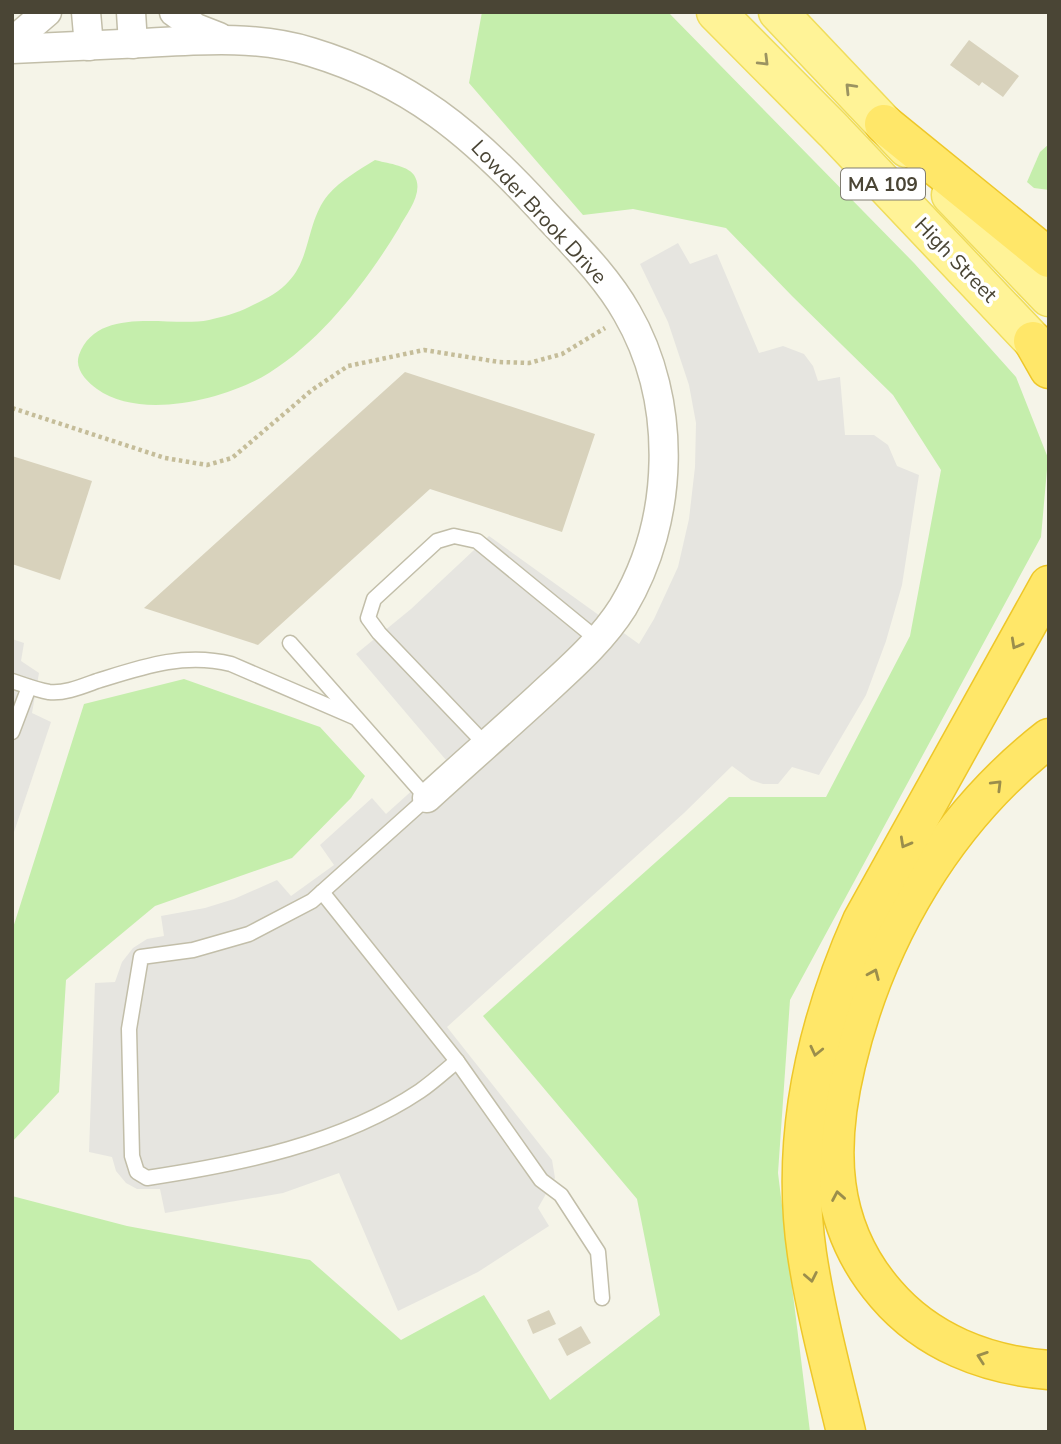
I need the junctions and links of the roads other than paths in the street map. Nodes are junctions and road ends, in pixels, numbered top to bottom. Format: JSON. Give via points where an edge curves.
{"nodes":[{"id":1,"x":47,"y":12,"type":"edge"},
{"id":2,"x":86,"y":12,"type":"edge"},
{"id":3,"x":131,"y":12,"type":"edge"},
{"id":4,"x":174,"y":12,"type":"edge"},
{"id":5,"x":716,"y":12,"type":"edge"},
{"id":6,"x":778,"y":12,"type":"edge"},
{"id":7,"x":228,"y":40,"type":"junction"},
{"id":8,"x":12,"y":42,"type":"edge"},
{"id":9,"x":133,"y":44,"type":"junction"},
{"id":10,"x":89,"y":46,"type":"junction"},
{"id":11,"x":12,"y":49,"type":"edge"},
{"id":12,"x":884,"y":124,"type":"junction"},
{"id":13,"x":1049,"y":258,"type":"edge"},
{"id":14,"x":1049,"y":297,"type":"edge"},
{"id":15,"x":1043,"y":356,"type":"edge"},
{"id":16,"x":1049,"y":585,"type":"edge"},
{"id":17,"x":598,"y":640,"type":"junction"},
{"id":18,"x":290,"y":643,"type":"dead end"},
{"id":19,"x":12,"y":681,"type":"edge"},
{"id":20,"x":29,"y":687,"type":"junction"},
{"id":21,"x":357,"y":719,"type":"junction"},
{"id":22,"x":12,"y":732,"type":"edge"},
{"id":23,"x":1049,"y":738,"type":"edge"},
{"id":24,"x":486,"y":745,"type":"junction"},
{"id":25,"x":427,"y":798,"type":"junction"},
{"id":26,"x":322,"y":892,"type":"junction"},
{"id":27,"x":457,"y":1061,"type":"junction"},
{"id":28,"x":602,"y":1298,"type":"dead end"},
{"id":29,"x":1049,"y":1370,"type":"edge"},
{"id":30,"x":846,"y":1432,"type":"edge"}],
"edges":[{"from":1,"to":8,"type":"street"},
{"from":2,"to":10,"type":"street"},
{"from":3,"to":9,"type":"street"},
{"from":4,"to":7,"type":"street","via":[[196,28]]},
{"from":5,"to":15,"type":"main road","name":"High Street","number":"MA 109","one_way":true},
{"from":12,"to":6,"type":"main road","name":"High Street","number":"MA 109","one_way":true},
{"from":7,"to":9,"type":"street","name":"Lowder Brook Drive"},
{"from":7,"to":17,"type":"street","name":"Lowder Brook Drive","via":[[309,51],[361,69],[438,113],[506,171],[587,259],[628,313],[647,356],[659,404],[662,492],[641,570]]},
{"from":9,"to":10,"type":"street","name":"Lowder Brook Drive"},
{"from":10,"to":11,"type":"street","name":"Lowder Brook Drive"},
{"from":12,"to":13,"type":"highway"},
{"from":12,"to":14,"type":"main road","name":"High Street","number":"MA 109"},
{"from":16,"to":30,"type":"highway","one_way":true,"via":[[862,921],[821,1031],[806,1108],[802,1196],[811,1277]]},
{"from":17,"to":24,"type":"street","name":"Lowder Brook Drive"},
{"from":17,"to":24,"type":"lane","via":[[477,541],[454,536],[437,541],[374,599],[368,618],[379,634]]},
{"from":18,"to":21,"type":"lane"},
{"from":19,"to":20,"type":"lane"},
{"from":20,"to":21,"type":"lane","via":[[51,692],[162,662],[215,660]]},
{"from":20,"to":22,"type":"lane"},
{"from":21,"to":25,"type":"lane"},
{"from":29,"to":23,"type":"highway","one_way":true,"via":[[983,1358],[948,1344],[890,1300],[862,1262],[848,1233],[839,1204],[833,1145],[838,1099],[858,1019],[904,910],[969,815]]},
{"from":24,"to":25,"type":"street","name":"Lowder Brook Drive"},
{"from":25,"to":26,"type":"lane"},
{"from":26,"to":27,"type":"lane"},
{"from":26,"to":27,"type":"lane","via":[[249,934],[193,950],[141,957],[130,1029],[136,1172],[147,1178],[282,1152],[360,1123],[419,1091]]},
{"from":27,"to":28,"type":"lane","via":[[541,1180],[561,1195],[598,1252]]}]}
